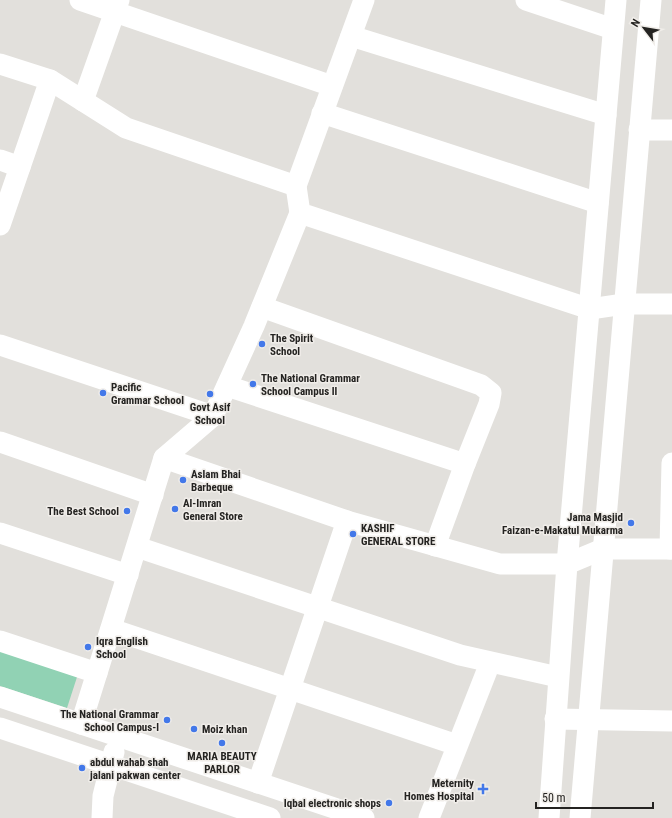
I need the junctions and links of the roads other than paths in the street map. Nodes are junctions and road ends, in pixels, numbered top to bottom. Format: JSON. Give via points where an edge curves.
{"nodes":[{"id":1,"x":80,"y":0,"type":"edge"},
{"id":2,"x":364,"y":0,"type":"edge"},
{"id":3,"x":526,"y":0,"type":"edge"},
{"id":4,"x":616,"y":0,"type":"edge"},
{"id":5,"x":651,"y":0,"type":"edge"},
{"id":6,"x":117,"y":6,"type":"edge"},
{"id":7,"x":613,"y":29,"type":"junction"},
{"id":8,"x":351,"y":36,"type":"junction"},
{"id":9,"x":0,"y":64,"type":"edge"},
{"id":10,"x":50,"y":80,"type":"junction"},
{"id":11,"x":332,"y":86,"type":"junction"},
{"id":12,"x":83,"y":101,"type":"junction"},
{"id":13,"x":322,"y":113,"type":"junction"},
{"id":14,"x":606,"y":116,"type":"junction"},
{"id":15,"x":639,"y":130,"type":"junction"},
{"id":16,"x":672,"y":130,"type":"edge"},
{"id":17,"x":0,"y":160,"type":"edge"},
{"id":18,"x":20,"y":167,"type":"junction"},
{"id":19,"x":296,"y":186,"type":"junction"},
{"id":20,"x":598,"y":203,"type":"junction"},
{"id":21,"x":300,"y":213,"type":"junction"},
{"id":22,"x":0,"y":225,"type":"edge"},
{"id":23,"x":624,"y":304,"type":"junction"},
{"id":24,"x":672,"y":304,"type":"edge"},
{"id":25,"x":262,"y":307,"type":"junction"},
{"id":26,"x":590,"y":309,"type":"junction"},
{"id":27,"x":0,"y":345,"type":"edge"},
{"id":28,"x":227,"y":386,"type":"junction"},
{"id":29,"x":213,"y":416,"type":"junction"},
{"id":30,"x":0,"y":442,"type":"edge"},
{"id":31,"x":164,"y":458,"type":"junction"},
{"id":32,"x":672,"y":463,"type":"edge"},
{"id":33,"x":465,"y":464,"type":"junction"},
{"id":34,"x":153,"y":495,"type":"junction"},
{"id":35,"x":347,"y":521,"type":"junction"},
{"id":36,"x":0,"y":533,"type":"edge"},
{"id":37,"x":435,"y":546,"type":"junction"},
{"id":38,"x":137,"y":547,"type":"junction"},
{"id":39,"x":603,"y":549,"type":"junction"},
{"id":40,"x":671,"y":549,"type":"edge"},
{"id":41,"x":567,"y":564,"type":"junction"},
{"id":42,"x":128,"y":575,"type":"junction"},
{"id":43,"x":318,"y":607,"type":"junction"},
{"id":44,"x":111,"y":629,"type":"junction"},
{"id":45,"x":0,"y":641,"type":"edge"},
{"id":46,"x":490,"y":663,"type":"junction"},
{"id":47,"x":97,"y":674,"type":"junction"},
{"id":48,"x":558,"y":677,"type":"junction"},
{"id":49,"x":291,"y":689,"type":"junction"},
{"id":50,"x":0,"y":697,"type":"edge"},
{"id":51,"x":555,"y":719,"type":"junction"},
{"id":52,"x":589,"y":719,"type":"junction"},
{"id":53,"x":672,"y":721,"type":"edge"},
{"id":54,"x":81,"y":724,"type":"junction"},
{"id":55,"x":0,"y":728,"type":"edge"},
{"id":56,"x":117,"y":736,"type":"junction"},
{"id":57,"x":457,"y":744,"type":"junction"},
{"id":58,"x":112,"y":765,"type":"junction"},
{"id":59,"x":261,"y":784,"type":"junction"},
{"id":60,"x":259,"y":816,"type":"edge"},
{"id":61,"x":102,"y":818,"type":"edge"},
{"id":62,"x":364,"y":818,"type":"edge"},
{"id":63,"x":429,"y":818,"type":"edge"},
{"id":64,"x":549,"y":818,"type":"edge"},
{"id":65,"x":580,"y":818,"type":"edge"}],
"edges":[{"from":1,"to":6,"type":"street"},
{"from":2,"to":8,"type":"street"},
{"from":3,"to":7,"type":"street"},
{"from":4,"to":7,"type":"street"},
{"from":5,"to":15,"type":"street"},
{"from":6,"to":11,"type":"street"},
{"from":6,"to":12,"type":"street"},
{"from":7,"to":14,"type":"street"},
{"from":8,"to":11,"type":"street"},
{"from":8,"to":14,"type":"street"},
{"from":9,"to":10,"type":"street"},
{"from":10,"to":12,"type":"street"},
{"from":10,"to":18,"type":"street"},
{"from":11,"to":13,"type":"street"},
{"from":12,"to":19,"type":"street","via":[[126,128]]},
{"from":13,"to":19,"type":"street"},
{"from":13,"to":20,"type":"street"},
{"from":14,"to":20,"type":"street"},
{"from":15,"to":16,"type":"street"},
{"from":15,"to":23,"type":"street"},
{"from":17,"to":18,"type":"street"},
{"from":18,"to":22,"type":"street"},
{"from":19,"to":21,"type":"street"},
{"from":20,"to":26,"type":"street"},
{"from":21,"to":25,"type":"street"},
{"from":21,"to":26,"type":"street"},
{"from":23,"to":24,"type":"street"},
{"from":23,"to":26,"type":"street"},
{"from":23,"to":39,"type":"street"},
{"from":25,"to":28,"type":"street"},
{"from":25,"to":33,"type":"street","via":[[481,385],[492,393]]},
{"from":26,"to":41,"type":"street"},
{"from":27,"to":29,"type":"street"},
{"from":28,"to":29,"type":"street"},
{"from":28,"to":33,"type":"street"},
{"from":29,"to":31,"type":"street"},
{"from":30,"to":34,"type":"street"},
{"from":31,"to":34,"type":"street"},
{"from":31,"to":35,"type":"street"},
{"from":32,"to":40,"type":"street"},
{"from":33,"to":37,"type":"street"},
{"from":34,"to":38,"type":"street"},
{"from":35,"to":37,"type":"street"},
{"from":35,"to":43,"type":"street"},
{"from":36,"to":42,"type":"street"},
{"from":37,"to":41,"type":"street","via":[[500,564]]},
{"from":38,"to":42,"type":"street"},
{"from":38,"to":43,"type":"street"},
{"from":39,"to":40,"type":"street"},
{"from":39,"to":41,"type":"street"},
{"from":39,"to":52,"type":"street"},
{"from":41,"to":48,"type":"street"},
{"from":42,"to":44,"type":"street"},
{"from":43,"to":46,"type":"street"},
{"from":43,"to":49,"type":"street"},
{"from":44,"to":47,"type":"street"},
{"from":44,"to":49,"type":"street"},
{"from":45,"to":47,"type":"street"},
{"from":46,"to":48,"type":"street"},
{"from":46,"to":57,"type":"street"},
{"from":47,"to":54,"type":"street"},
{"from":48,"to":51,"type":"street"},
{"from":49,"to":57,"type":"street"},
{"from":49,"to":59,"type":"street"},
{"from":50,"to":54,"type":"street"},
{"from":51,"to":52,"type":"street"},
{"from":51,"to":64,"type":"street"},
{"from":52,"to":53,"type":"street"},
{"from":52,"to":65,"type":"street"},
{"from":54,"to":56,"type":"street"},
{"from":55,"to":58,"type":"street"},
{"from":56,"to":58,"type":"street"},
{"from":56,"to":59,"type":"street"},
{"from":57,"to":63,"type":"street"},
{"from":58,"to":60,"type":"street"},
{"from":58,"to":61,"type":"street","via":[[103,796]]},
{"from":59,"to":60,"type":"street"},
{"from":59,"to":62,"type":"street"}]}
